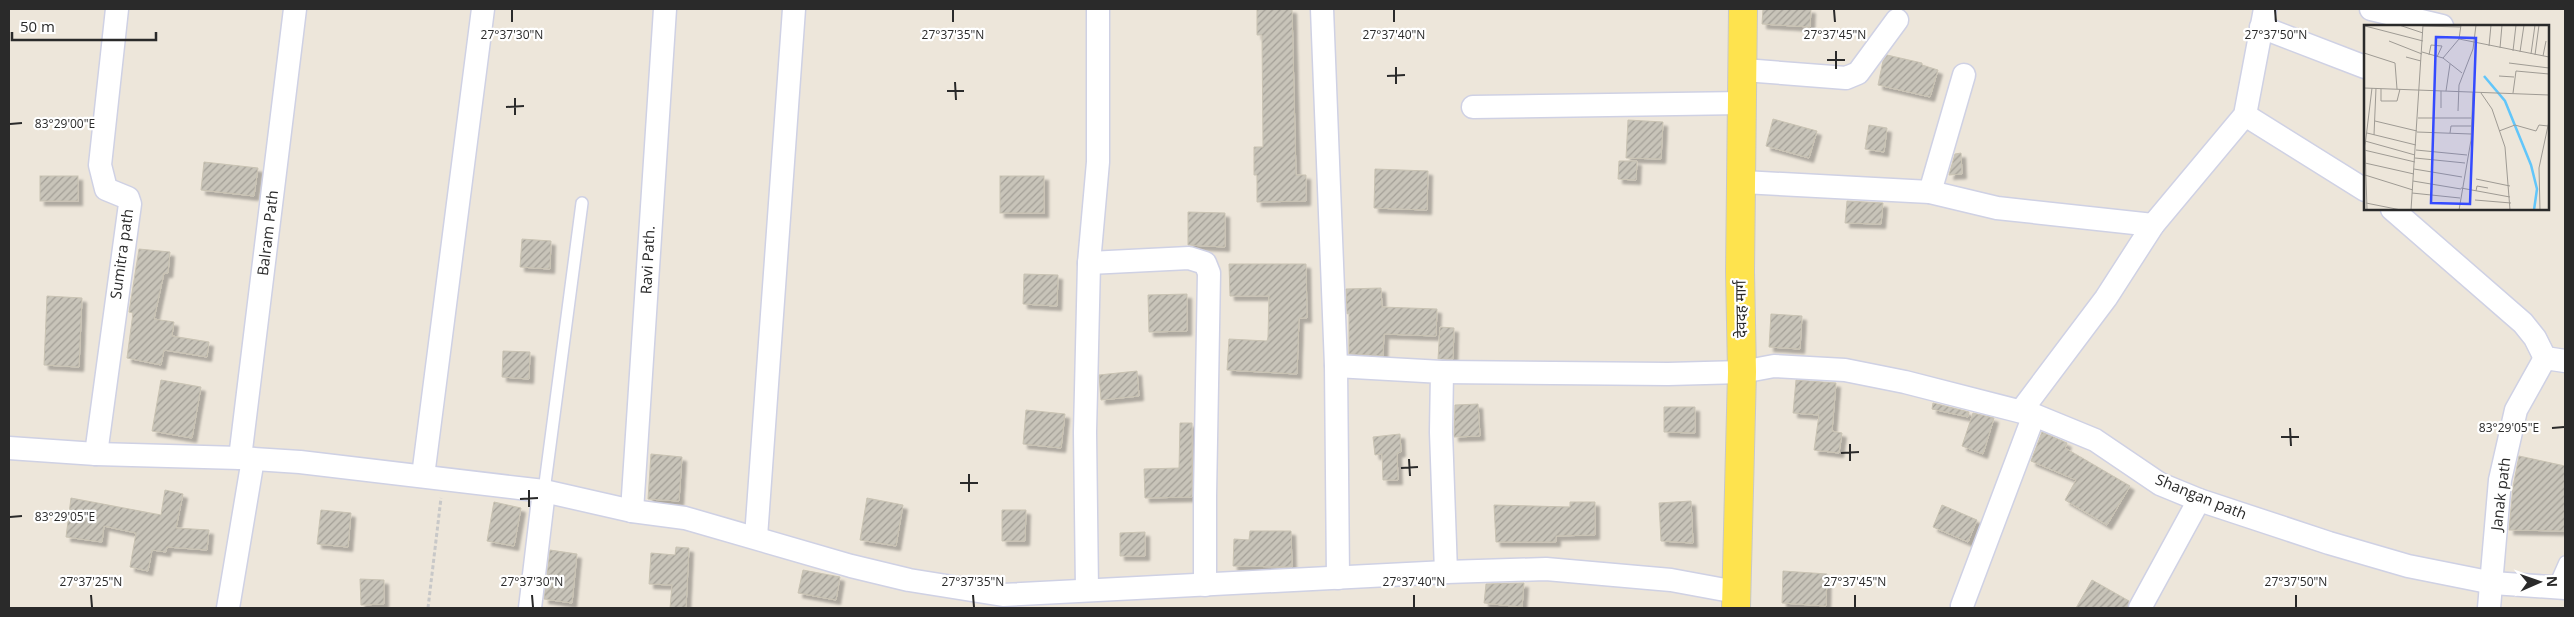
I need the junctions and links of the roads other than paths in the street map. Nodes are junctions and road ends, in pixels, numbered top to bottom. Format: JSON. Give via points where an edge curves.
{"nodes":[{"id":1,"x":117,"y":9,"type":"edge"},
{"id":2,"x":294,"y":9,"type":"edge"},
{"id":3,"x":483,"y":9,"type":"edge"},
{"id":4,"x":665,"y":9,"type":"edge"},
{"id":5,"x":794,"y":9,"type":"edge"},
{"id":6,"x":1098,"y":9,"type":"edge"},
{"id":7,"x":1322,"y":9,"type":"edge"},
{"id":8,"x":1743,"y":9,"type":"edge"},
{"id":9,"x":2372,"y":9,"type":"edge"},
{"id":10,"x":2442,"y":9,"type":"edge"},
{"id":11,"x":2263,"y":18,"type":"edge"},
{"id":12,"x":1897,"y":20,"type":"dead end"},
{"id":13,"x":2439,"y":25,"type":"edge"},
{"id":14,"x":2443,"y":25,"type":"edge"},
{"id":15,"x":2364,"y":67,"type":"edge"},
{"id":16,"x":1744,"y":70,"type":"junction"},
{"id":17,"x":1964,"y":75,"type":"dead end"},
{"id":18,"x":1744,"y":103,"type":"junction"},
{"id":19,"x":1473,"y":107,"type":"dead end"},
{"id":20,"x":2244,"y":115,"type":"junction"},
{"id":21,"x":1743,"y":182,"type":"junction"},
{"id":22,"x":2364,"y":189,"type":"edge"},
{"id":23,"x":1930,"y":192,"type":"junction"},
{"id":24,"x":582,"y":203,"type":"dead end"},
{"id":25,"x":2393,"y":210,"type":"edge"},
{"id":26,"x":2153,"y":225,"type":"junction"},
{"id":27,"x":1089,"y":263,"type":"junction"},
{"id":28,"x":2555,"y":359,"type":"edge"},
{"id":29,"x":1336,"y":366,"type":"junction"},
{"id":30,"x":1442,"y":372,"type":"junction"},
{"id":31,"x":1742,"y":372,"type":"junction"},
{"id":32,"x":2027,"y":413,"type":"junction"},
{"id":33,"x":9,"y":448,"type":"edge"},
{"id":34,"x":96,"y":454,"type":"junction"},
{"id":35,"x":247,"y":459,"type":"junction"},
{"id":36,"x":433,"y":477,"type":"junction"},
{"id":37,"x":544,"y":490,"type":"junction"},
{"id":38,"x":2199,"y":500,"type":"junction"},
{"id":39,"x":632,"y":511,"type":"junction"},
{"id":40,"x":756,"y":537,"type":"junction"},
{"id":41,"x":2565,"y":562,"type":"edge"},
{"id":42,"x":1446,"y":572,"type":"junction"},
{"id":43,"x":1338,"y":578,"type":"junction"},
{"id":44,"x":2493,"y":583,"type":"junction"},
{"id":45,"x":1206,"y":585,"type":"junction"},
{"id":46,"x":2560,"y":588,"type":"edge"},
{"id":47,"x":1087,"y":590,"type":"junction"},
{"id":48,"x":1736,"y":600,"type":"edge"},
{"id":49,"x":1962,"y":606,"type":"dead end"},
{"id":50,"x":228,"y":608,"type":"edge"},
{"id":51,"x":530,"y":608,"type":"edge"},
{"id":52,"x":2140,"y":608,"type":"edge"},
{"id":53,"x":2489,"y":608,"type":"edge"}],
"edges":[{"from":1,"to":34,"type":"street","name":"Sumitra path","via":[[100,165],[106,189],[128,198],[130,204]]},
{"from":2,"to":35,"type":"street","name":"Balram Path"},
{"from":3,"to":36,"type":"street"},
{"from":4,"to":39,"type":"street","name":"Ravi Path."},
{"from":5,"to":40,"type":"street"},
{"from":6,"to":27,"type":"street","via":[[1098,162]]},
{"from":7,"to":29,"type":"street"},
{"from":8,"to":16,"type":"main road","name":"देवदह मार्ग"},
{"from":9,"to":13,"type":"street"},
{"from":10,"to":14,"type":"street"},
{"from":11,"to":15,"type":"street"},
{"from":11,"to":20,"type":"street"},
{"from":12,"to":16,"type":"street","via":[[1853,76]]},
{"from":16,"to":18,"type":"main road","name":"देवदह मार्ग"},
{"from":17,"to":23,"type":"street"},
{"from":18,"to":19,"type":"street"},
{"from":18,"to":21,"type":"main road","name":"देवदह मार्ग"},
{"from":20,"to":22,"type":"street"},
{"from":20,"to":26,"type":"street"},
{"from":21,"to":23,"type":"street"},
{"from":21,"to":31,"type":"main road","name":"देवदह मार्ग","via":[[1740,272]]},
{"from":23,"to":26,"type":"street","via":[[1997,208]]},
{"from":24,"to":37,"type":"lane"},
{"from":25,"to":28,"type":"street","via":[[2523,323]]},
{"from":26,"to":32,"type":"street"},
{"from":27,"to":45,"type":"street","via":[[1189,258],[1205,263],[1210,273]]},
{"from":27,"to":47,"type":"street","via":[[1084,432]]},
{"from":28,"to":44,"type":"street","name":"Janak path","via":[[2516,410],[2500,480]]},
{"from":29,"to":30,"type":"street","name":"Shangan path"},
{"from":29,"to":43,"type":"street"},
{"from":30,"to":31,"type":"street","name":"Shangan path"},
{"from":30,"to":42,"type":"street"},
{"from":31,"to":32,"type":"street","name":"Shangan path","via":[[1774,366],[1844,370]]},
{"from":31,"to":48,"type":"main road","name":"देवदह मार्ग"},
{"from":32,"to":38,"type":"street","name":"Shangan path","via":[[2095,440],[2160,484]]},
{"from":32,"to":49,"type":"street"},
{"from":33,"to":34,"type":"street"},
{"from":34,"to":35,"type":"street"},
{"from":35,"to":36,"type":"street"},
{"from":35,"to":50,"type":"street","name":"Balram Path"},
{"from":36,"to":37,"type":"street"},
{"from":37,"to":39,"type":"street"},
{"from":37,"to":51,"type":"street"},
{"from":38,"to":44,"type":"street","name":"Shangan path","via":[[2408,566]]},
{"from":38,"to":52,"type":"street"},
{"from":39,"to":40,"type":"street","via":[[685,518]]},
{"from":40,"to":47,"type":"street","via":[[852,566],[962,590],[1003,595]]},
{"from":41,"to":46,"type":"lane"},
{"from":42,"to":43,"type":"street"},
{"from":42,"to":48,"type":"street","via":[[1546,570],[1671,580]]},
{"from":43,"to":45,"type":"street"},
{"from":44,"to":46,"type":"street","name":"Shangan path"},
{"from":44,"to":53,"type":"street","name":"Janak path"},
{"from":45,"to":47,"type":"street"}]}
